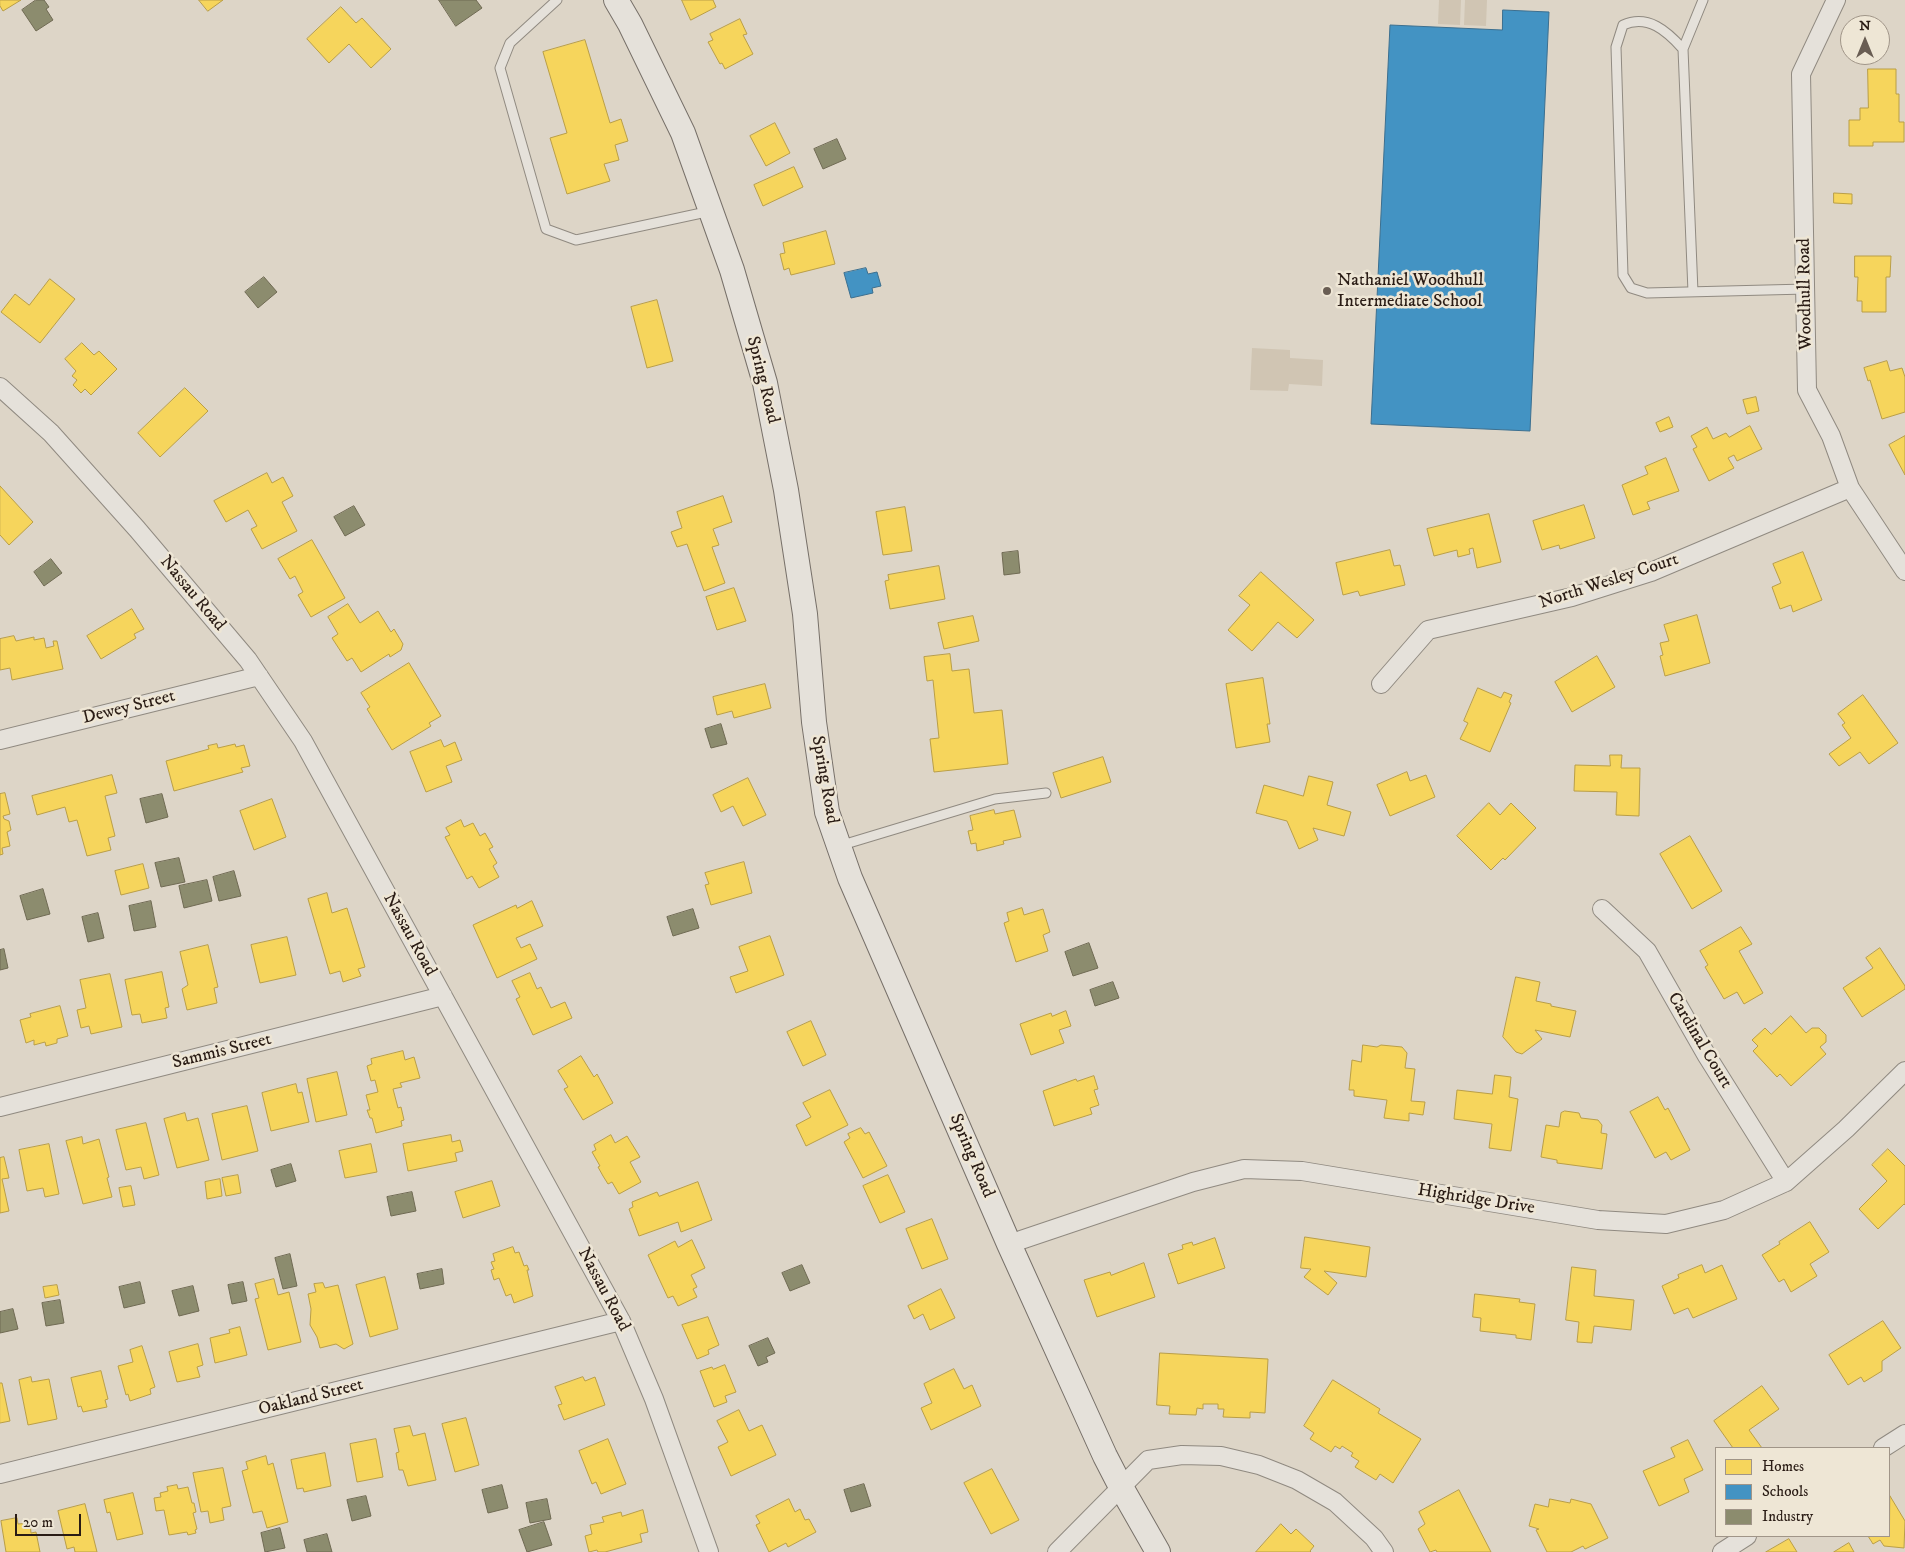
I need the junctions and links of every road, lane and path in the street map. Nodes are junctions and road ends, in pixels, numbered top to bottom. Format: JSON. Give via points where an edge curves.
{"nodes":[{"id":1,"x":557,"y":0,"type":"edge"},
{"id":2,"x":616,"y":0,"type":"edge"},
{"id":3,"x":1703,"y":0,"type":"edge"},
{"id":4,"x":1836,"y":0,"type":"edge"},
{"id":5,"x":1683,"y":49,"type":"junction"},
{"id":6,"x":711,"y":211,"type":"junction"},
{"id":7,"x":1806,"y":289,"type":"junction"},
{"id":8,"x":1693,"y":292,"type":"junction"},
{"id":9,"x":0,"y":387,"type":"edge"},
{"id":10,"x":1850,"y":488,"type":"junction"},
{"id":11,"x":1905,"y":571,"type":"edge"},
{"id":12,"x":259,"y":676,"type":"junction"},
{"id":13,"x":1381,"y":684,"type":"dead end"},
{"id":14,"x":0,"y":740,"type":"edge"},
{"id":15,"x":1046,"y":793,"type":"dead end"},
{"id":16,"x":839,"y":846,"type":"junction"},
{"id":17,"x":1602,"y":909,"type":"dead end"},
{"id":18,"x":443,"y":996,"type":"junction"},
{"id":19,"x":1905,"y":1071,"type":"edge"},
{"id":20,"x":0,"y":1107,"type":"edge"},
{"id":21,"x":1786,"y":1182,"type":"junction"},
{"id":22,"x":1009,"y":1244,"type":"junction"},
{"id":23,"x":621,"y":1322,"type":"junction"},
{"id":24,"x":1905,"y":1434,"type":"edge"},
{"id":25,"x":1885,"y":1447,"type":"edge"},
{"id":26,"x":0,"y":1474,"type":"edge"},
{"id":27,"x":1121,"y":1488,"type":"junction"},
{"id":28,"x":1745,"y":1537,"type":"edge"},
{"id":29,"x":709,"y":1552,"type":"edge"},
{"id":30,"x":1057,"y":1552,"type":"edge"},
{"id":31,"x":1158,"y":1552,"type":"edge"},
{"id":32,"x":1384,"y":1552,"type":"edge"},
{"id":33,"x":1722,"y":1552,"type":"edge"}],
"edges":[{"from":1,"to":6,"type":"lane","via":[[510,42],[500,68],[546,229],[576,240]]},
{"from":2,"to":6,"type":"main road","name":"Spring Road","via":[[683,134]]},
{"from":3,"to":5,"type":"lane"},
{"from":4,"to":7,"type":"street","name":"Woodhull Road","via":[[1801,74]]},
{"from":5,"to":8,"type":"lane"},
{"from":5,"to":8,"type":"lane","via":[[1660,28],[1640,21],[1622,25],[1616,47],[1623,275],[1631,288],[1647,293]]},
{"from":6,"to":16,"type":"main road","name":"Spring Road","via":[[765,383],[805,614],[814,722],[827,812]]},
{"from":7,"to":8,"type":"lane"},
{"from":7,"to":10,"type":"street","name":"Woodhull Road","via":[[1808,390],[1831,436]]},
{"from":9,"to":12,"type":"street","name":"Nassau Road","via":[[51,433],[181,581]]},
{"from":10,"to":11,"type":"street","name":"Woodhull Road"},
{"from":10,"to":13,"type":"street","name":"North Wesley Court","via":[[1651,572],[1572,597],[1428,630]]},
{"from":12,"to":14,"type":"street","name":"Dewey Street"},
{"from":12,"to":18,"type":"street","name":"Nassau Road","via":[[303,741]]},
{"from":15,"to":16,"type":"lane","via":[[995,799]]},
{"from":16,"to":22,"type":"main road","name":"Spring Road"},
{"from":17,"to":21,"type":"street","name":"Cardinal Court","via":[[1647,951],[1707,1056]]},
{"from":18,"to":20,"type":"street","name":"Sammis Street"},
{"from":18,"to":23,"type":"street","name":"Nassau Road"},
{"from":19,"to":21,"type":"street","name":"Highridge Drive"},
{"from":21,"to":22,"type":"street","name":"Highridge Drive","via":[[1724,1210],[1666,1224],[1598,1220],[1302,1171],[1244,1169],[1193,1182]]},
{"from":22,"to":27,"type":"main road","name":"Spring Road"},
{"from":23,"to":26,"type":"street","name":"Oakland Street"},
{"from":23,"to":29,"type":"street","name":"Nassau Road","via":[[654,1399]]},
{"from":24,"to":25,"type":"street"},
{"from":27,"to":30,"type":"street"},
{"from":27,"to":31,"type":"main road","name":"Spring Road"},
{"from":27,"to":32,"type":"street","via":[[1148,1460],[1182,1455],[1221,1456],[1259,1465],[1297,1480],[1335,1502],[1374,1538]]},
{"from":28,"to":33,"type":"street"}]}
